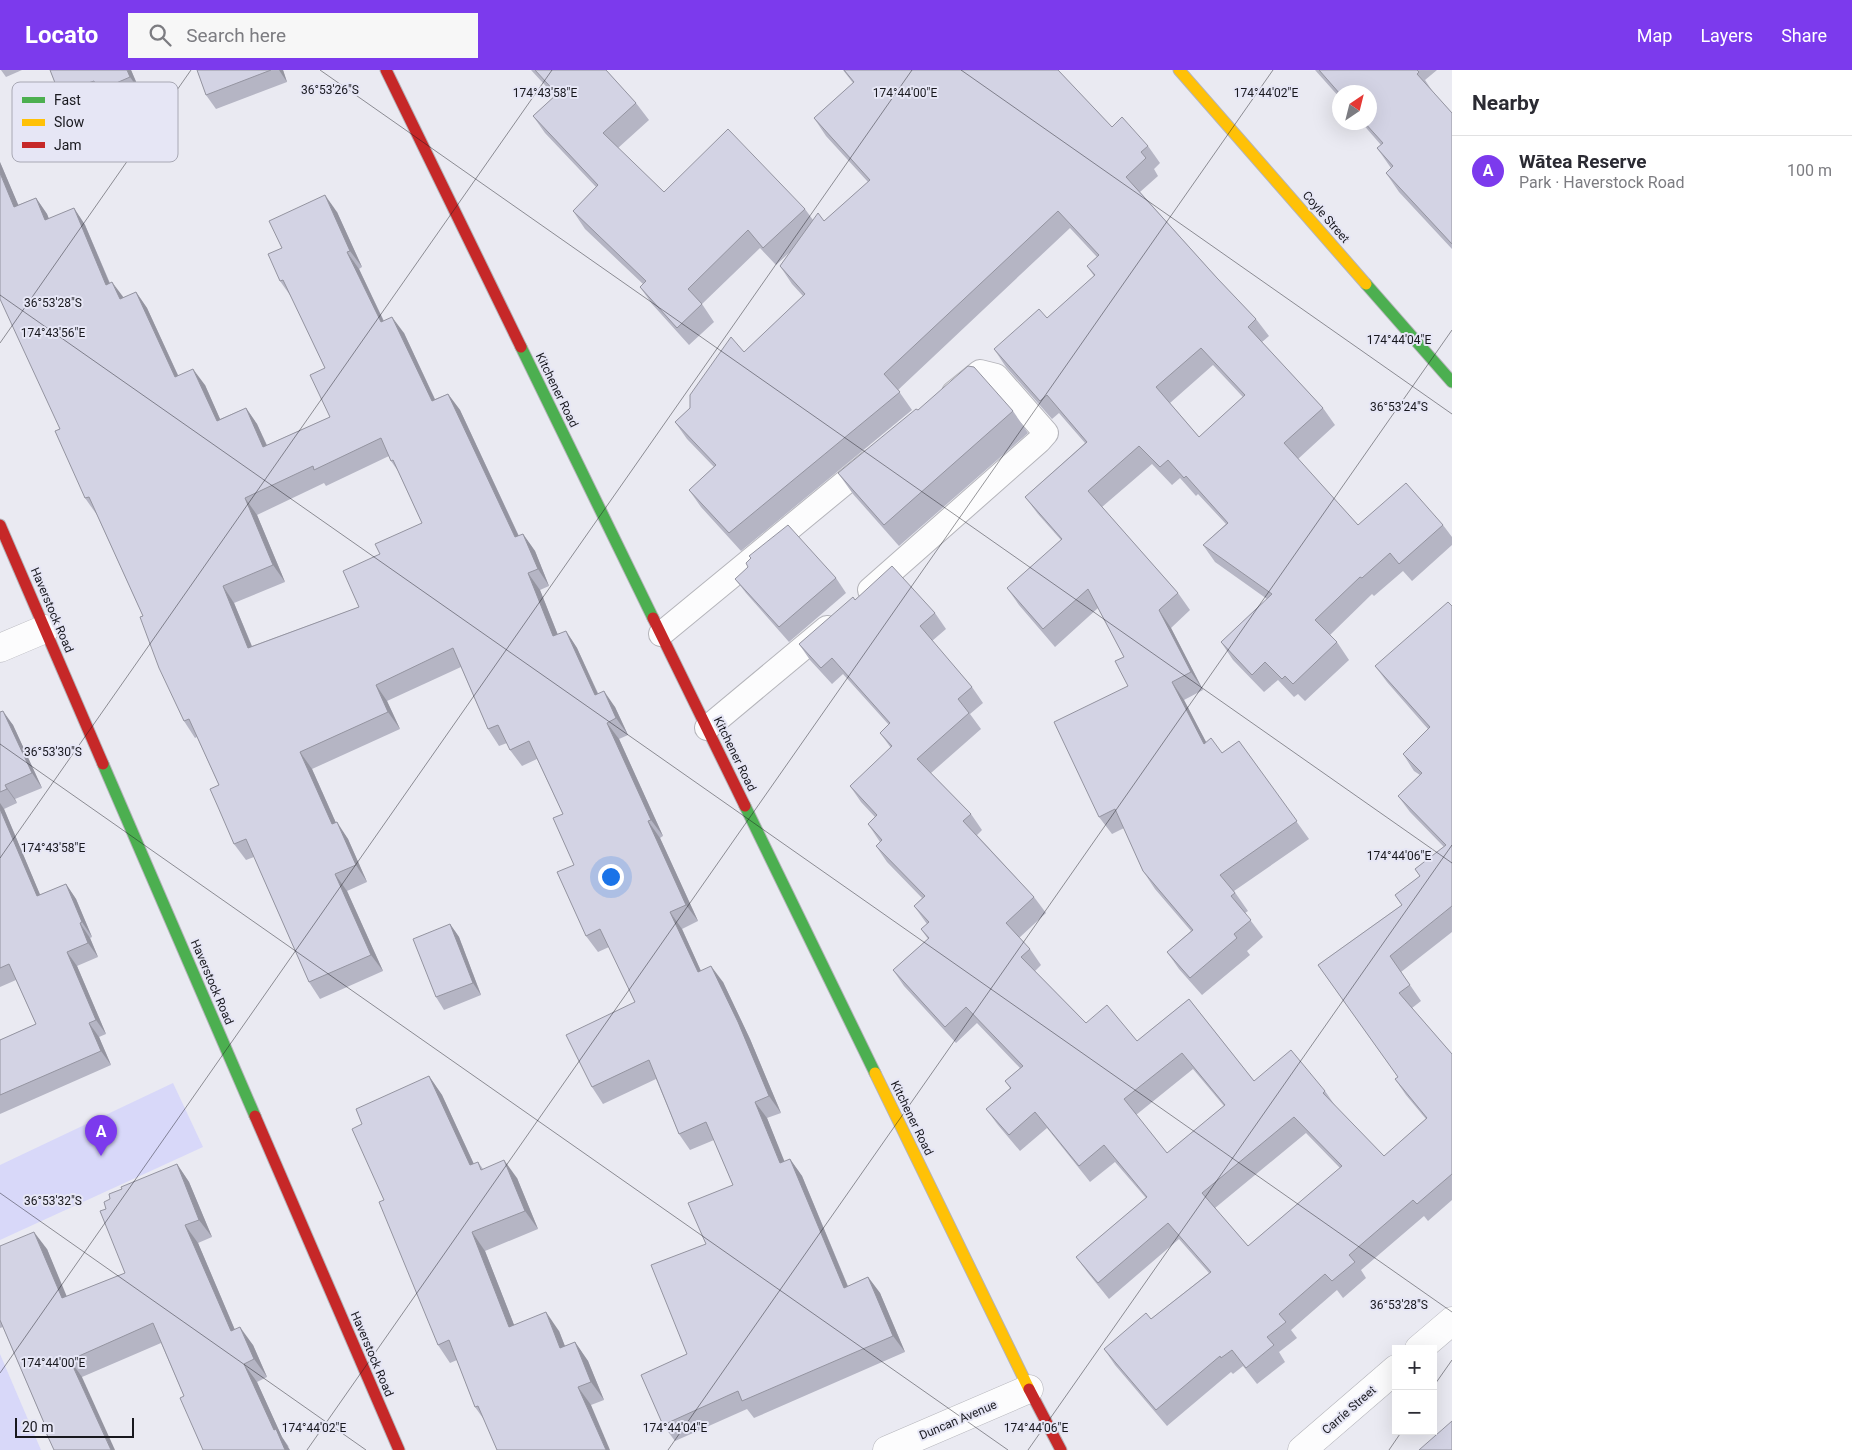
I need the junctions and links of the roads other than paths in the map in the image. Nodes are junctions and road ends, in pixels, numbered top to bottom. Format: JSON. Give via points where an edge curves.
{"nodes":[{"id":1,"x":386,"y":70,"type":"edge"},
{"id":2,"x":1179,"y":70,"type":"edge"},
{"id":3,"x":1452,"y":382,"type":"edge"},
{"id":4,"x":934,"y":409,"type":"edge"},
{"id":5,"x":889,"y":447,"type":"edge"},
{"id":6,"x":0,"y":525,"type":"edge"},
{"id":7,"x":44,"y":629,"type":"junction"},
{"id":8,"x":661,"y":634,"type":"junction"},
{"id":9,"x":0,"y":648,"type":"edge"},
{"id":10,"x":707,"y":728,"type":"junction"},
{"id":11,"x":1452,"y":1321,"type":"edge"},
{"id":12,"x":1424,"y":1345,"type":"edge"},
{"id":13,"x":1392,"y":1372,"type":"edge"},
{"id":14,"x":1029,"y":1389,"type":"junction"},
{"id":15,"x":399,"y":1450,"type":"edge"},
{"id":16,"x":886,"y":1450,"type":"edge"},
{"id":17,"x":1060,"y":1450,"type":"edge"},
{"id":18,"x":1302,"y":1450,"type":"edge"}],
"edges":[{"from":1,"to":8,"type":"street","name":"Kitchener Road"},
{"from":2,"to":3,"type":"street","name":"Coyle Street"},
{"from":4,"to":10,"type":"lane","via":[[980,372],[996,376],[1046,433],[847,610]]},
{"from":5,"to":8,"type":"lane"},
{"from":6,"to":7,"type":"street","name":"Haverstock Road"},
{"from":7,"to":9,"type":"street"},
{"from":7,"to":15,"type":"street","name":"Haverstock Road"},
{"from":8,"to":10,"type":"street","name":"Kitchener Road"},
{"from":10,"to":14,"type":"street","name":"Kitchener Road"},
{"from":11,"to":12,"type":"street"},
{"from":13,"to":18,"type":"street","name":"Carrie Street"},
{"from":14,"to":16,"type":"street","name":"Duncan Avenue"},
{"from":14,"to":17,"type":"street","name":"Kitchener Road"}]}
